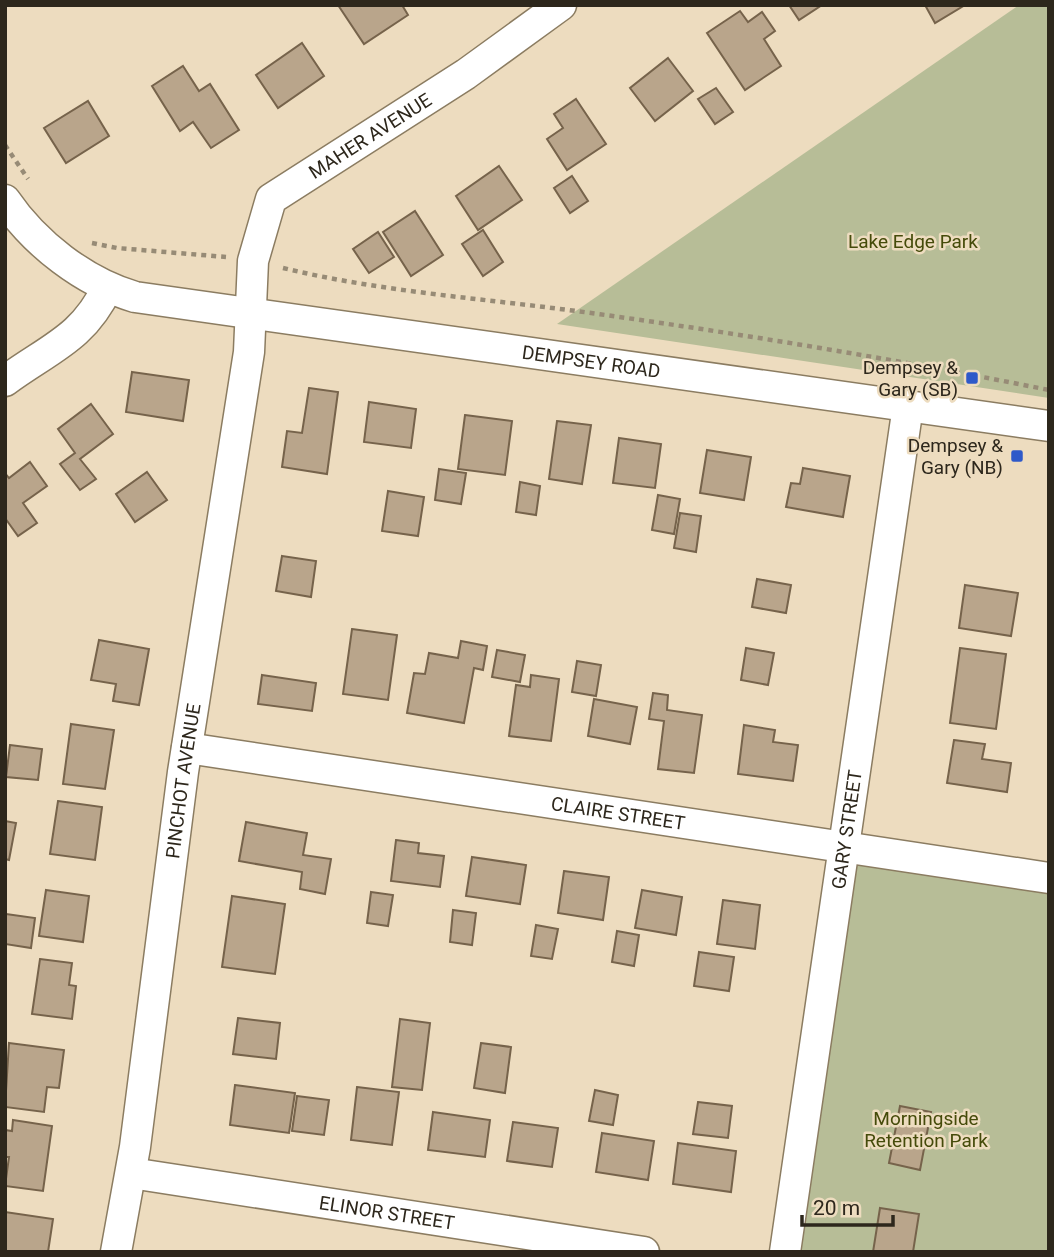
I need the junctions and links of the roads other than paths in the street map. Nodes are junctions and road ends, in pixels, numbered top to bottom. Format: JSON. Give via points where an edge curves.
{"nodes":[{"id":1,"x":561,"y":5,"type":"edge"},
{"id":2,"x":5,"y":200,"type":"edge"},
{"id":3,"x":121,"y":293,"type":"junction"},
{"id":4,"x":253,"y":312,"type":"junction"},
{"id":5,"x":5,"y":381,"type":"edge"},
{"id":6,"x":908,"y":406,"type":"junction"},
{"id":7,"x":1049,"y":426,"type":"edge"},
{"id":8,"x":187,"y":748,"type":"junction"},
{"id":9,"x":844,"y":847,"type":"junction"},
{"id":10,"x":1049,"y":878,"type":"edge"},
{"id":11,"x":131,"y":1173,"type":"junction"},
{"id":12,"x":117,"y":1252,"type":"edge"},
{"id":13,"x":644,"y":1252,"type":"edge"},
{"id":14,"x":785,"y":1252,"type":"edge"}],
"edges":[{"from":1,"to":4,"type":"street","name":"MAHER AVENUE","via":[[466,74],[271,199],[253,261]]},
{"from":2,"to":3,"type":"street","via":[[36,238]]},
{"from":3,"to":4,"type":"street","name":"DEMPSEY ROAD"},
{"from":3,"to":5,"type":"street","via":[[83,328]]},
{"from":4,"to":6,"type":"street","name":"DEMPSEY ROAD"},
{"from":4,"to":8,"type":"street","name":"PINCHOT AVENUE"},
{"from":6,"to":7,"type":"street","name":"DEMPSEY ROAD"},
{"from":6,"to":9,"type":"street","name":"GARY STREET"},
{"from":8,"to":9,"type":"street","name":"CLAIRE STREET"},
{"from":8,"to":11,"type":"street","name":"PINCHOT AVENUE"},
{"from":9,"to":10,"type":"street","name":"CLAIRE STREET"},
{"from":9,"to":14,"type":"street","name":"GARY STREET"},
{"from":11,"to":12,"type":"street","name":"PINCHOT AVENUE"},
{"from":11,"to":13,"type":"street","name":"ELINOR STREET"}]}
